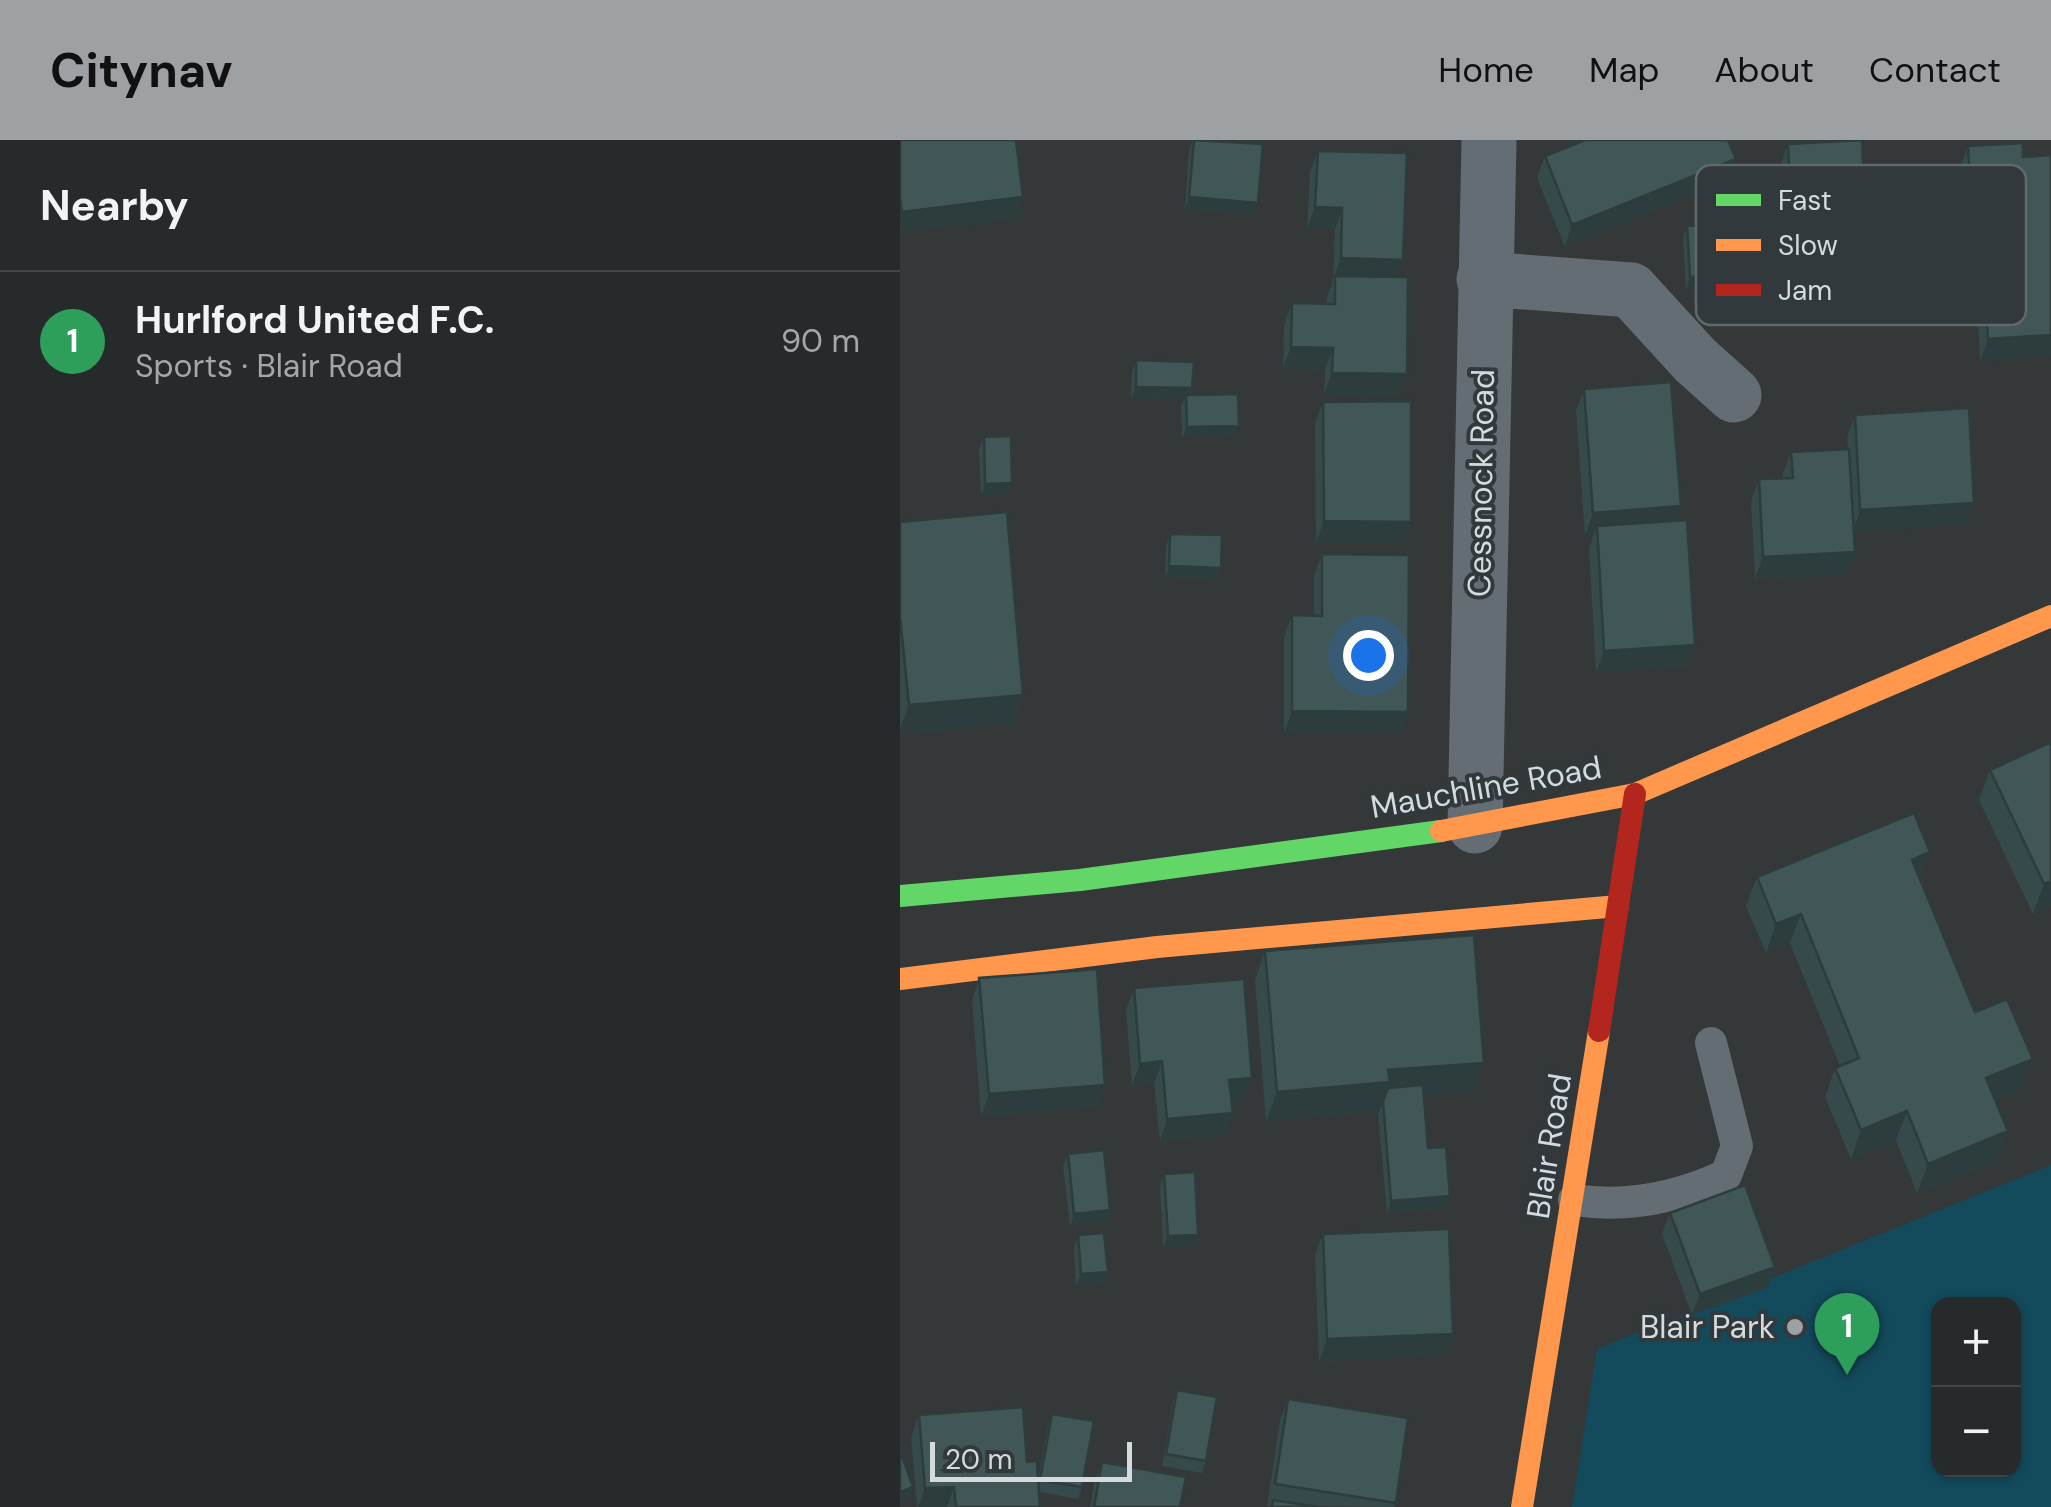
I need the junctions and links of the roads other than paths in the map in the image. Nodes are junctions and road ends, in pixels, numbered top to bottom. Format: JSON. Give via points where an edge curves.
{"nodes":[{"id":1,"x":1489,"y":140,"type":"edge"},
{"id":2,"x":1484,"y":280,"type":"junction"},
{"id":3,"x":1734,"y":395,"type":"dead end"},
{"id":4,"x":2051,"y":616,"type":"edge"},
{"id":5,"x":1634,"y":794,"type":"junction"},
{"id":6,"x":1475,"y":826,"type":"junction"},
{"id":7,"x":900,"y":896,"type":"edge"},
{"id":8,"x":1618,"y":906,"type":"junction"},
{"id":9,"x":900,"y":978,"type":"edge"},
{"id":10,"x":1711,"y":1043,"type":"dead end"},
{"id":11,"x":1574,"y":1200,"type":"junction"},
{"id":12,"x":1522,"y":1507,"type":"edge"}],
"edges":[{"from":1,"to":2,"type":"street","name":"Cessnock Road"},
{"from":2,"to":3,"type":"street","via":[[1630,290]]},
{"from":2,"to":6,"type":"street","name":"Cessnock Road"},
{"from":4,"to":5,"type":"street","name":"Mauchline Road"},
{"from":5,"to":6,"type":"street","name":"Mauchline Road"},
{"from":5,"to":8,"type":"street","name":"Blair Road"},
{"from":6,"to":7,"type":"street","name":"Mauchline Road","via":[[1080,880]]},
{"from":8,"to":9,"type":"street","via":[[1157,947]]},
{"from":8,"to":11,"type":"street","name":"Blair Road"},
{"from":10,"to":11,"type":"lane","via":[[1737,1146],[1726,1175],[1640,1202]]},
{"from":11,"to":12,"type":"street","name":"Blair Road"}]}
